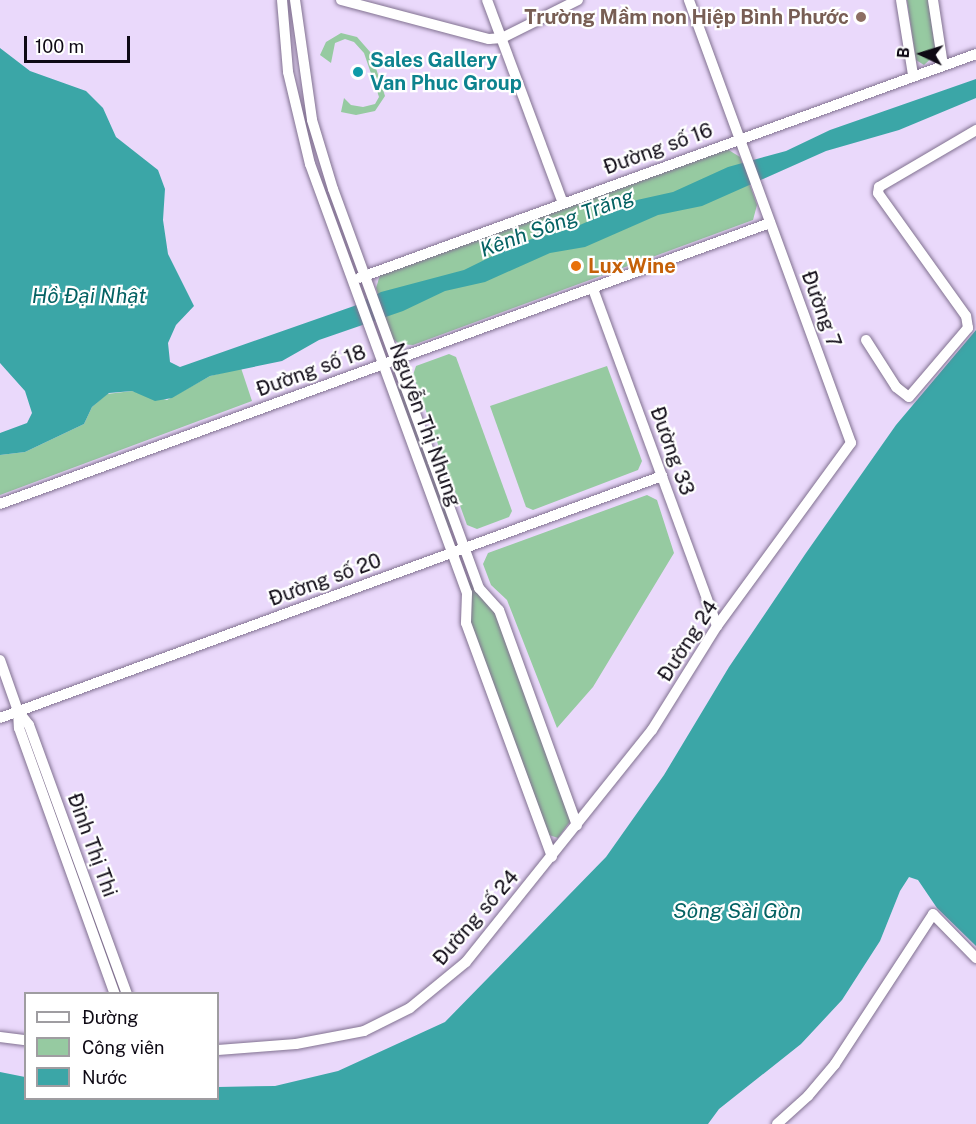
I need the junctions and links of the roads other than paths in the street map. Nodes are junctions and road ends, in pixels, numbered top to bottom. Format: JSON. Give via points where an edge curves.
{"nodes":[{"id":1,"x":282,"y":0,"type":"edge"},
{"id":2,"x":295,"y":0,"type":"edge"},
{"id":3,"x":341,"y":0,"type":"edge"},
{"id":4,"x":488,"y":0,"type":"edge"},
{"id":5,"x":578,"y":0,"type":"edge"},
{"id":6,"x":689,"y":0,"type":"edge"},
{"id":7,"x":902,"y":0,"type":"edge"},
{"id":8,"x":933,"y":0,"type":"edge"},
{"id":9,"x":502,"y":38,"type":"junction"},
{"id":10,"x":976,"y":54,"type":"edge"},
{"id":11,"x":943,"y":65,"type":"junction"},
{"id":12,"x":913,"y":75,"type":"junction"},
{"id":13,"x":976,"y":132,"type":"edge"},
{"id":14,"x":740,"y":139,"type":"junction"},
{"id":15,"x":563,"y":203,"type":"junction"},
{"id":16,"x":770,"y":223,"type":"junction"},
{"id":17,"x":365,"y":276,"type":"junction"},
{"id":18,"x":353,"y":280,"type":"junction"},
{"id":19,"x":593,"y":289,"type":"junction"},
{"id":20,"x":866,"y":340,"type":"dead end"},
{"id":21,"x":395,"y":359,"type":"junction"},
{"id":22,"x":383,"y":363,"type":"junction"},
{"id":23,"x":851,"y":442,"type":"joint"},
{"id":24,"x":662,"y":476,"type":"junction"},
{"id":25,"x":0,"y":504,"type":"edge"},
{"id":26,"x":465,"y":549,"type":"junction"},
{"id":27,"x":452,"y":554,"type":"junction"},
{"id":28,"x":717,"y":626,"type":"junction"},
{"id":29,"x":0,"y":660,"type":"edge"},
{"id":30,"x":18,"y":711,"type":"junction"},
{"id":31,"x":0,"y":718,"type":"edge"},
{"id":32,"x":577,"y":825,"type":"junction"},
{"id":33,"x":552,"y":857,"type":"junction"},
{"id":34,"x":976,"y":958,"type":"edge"},
{"id":35,"x":116,"y":992,"type":"edge"},
{"id":36,"x":127,"y":992,"type":"edge"},
{"id":37,"x":0,"y":1037,"type":"edge"},
{"id":38,"x":24,"y":1040,"type":"edge"},
{"id":39,"x":219,"y":1050,"type":"edge"},
{"id":40,"x":777,"y":1124,"type":"edge"}],
"edges":[{"from":1,"to":18,"type":"street","name":"Nguyễn Thị Nhung","via":[[288,72],[301,133]]},
{"from":2,"to":17,"type":"street","name":"Nguyễn Thị Nhung","via":[[312,120]]},
{"from":3,"to":9,"type":"street","via":[[476,37]]},
{"from":4,"to":9,"type":"street"},
{"from":5,"to":9,"type":"street"},
{"from":6,"to":14,"type":"street","name":"Đường 7"},
{"from":7,"to":12,"type":"street"},
{"from":8,"to":11,"type":"street"},
{"from":9,"to":15,"type":"street"},
{"from":10,"to":11,"type":"street","name":"Đường số 16"},
{"from":11,"to":12,"type":"street","name":"Đường số 16"},
{"from":12,"to":14,"type":"street","name":"Đường số 16"},
{"from":13,"to":20,"type":"street","via":[[879,187],[878,193],[966,316],[968,328],[909,397],[902,395]]},
{"from":14,"to":15,"type":"street","name":"Đường số 16"},
{"from":14,"to":16,"type":"street","name":"Đường 7"},
{"from":15,"to":17,"type":"street","name":"Đường số 16"},
{"from":16,"to":19,"type":"street","name":"Đường số 18"},
{"from":16,"to":23,"type":"street","name":"Đường 7"},
{"from":17,"to":18,"type":"street","name":"Đường số 16"},
{"from":17,"to":21,"type":"street","name":"Nguyễn Thị Nhung"},
{"from":18,"to":22,"type":"street","name":"Nguyễn Thị Nhung"},
{"from":19,"to":21,"type":"street","name":"Đường số 18"},
{"from":19,"to":24,"type":"street","name":"Đường 33"},
{"from":21,"to":22,"type":"street","name":"Đường số 18"},
{"from":21,"to":26,"type":"street","name":"Nguyễn Thị Nhung"},
{"from":22,"to":25,"type":"street","name":"Đường số 18"},
{"from":22,"to":27,"type":"street","name":"Nguyễn Thị Nhung"},
{"from":23,"to":28,"type":"street","name":"Đường 24"},
{"from":24,"to":26,"type":"street","name":"Đường số 20"},
{"from":24,"to":28,"type":"street","name":"Đường 33"},
{"from":26,"to":27,"type":"street","name":"Đường số 20"},
{"from":26,"to":32,"type":"street","name":"Nguyễn Thị Nhung","via":[[479,588],[499,610]]},
{"from":27,"to":30,"type":"street","name":"Đường số 20"},
{"from":27,"to":33,"type":"street","name":"Nguyễn Thị Nhung","via":[[467,592],[466,623]]},
{"from":28,"to":32,"type":"street","name":"Đường 24","via":[[652,730]]},
{"from":29,"to":30,"type":"street","name":"Đinh Thị Thi"},
{"from":30,"to":31,"type":"street","name":"Đường số 20"},
{"from":30,"to":35,"type":"street","name":"Đinh Thị Thi","via":[[19,728]]},
{"from":30,"to":36,"type":"street","name":"Đinh Thị Thi","via":[[29,725]]},
{"from":32,"to":33,"type":"street","name":"Đường 24"},
{"from":33,"to":39,"type":"street","name":"Đường số 24","via":[[466,962],[410,1008],[364,1032],[328,1040]]},
{"from":34,"to":40,"type":"street","via":[[933,914],[835,1064]]},
{"from":37,"to":38,"type":"street"}]}
